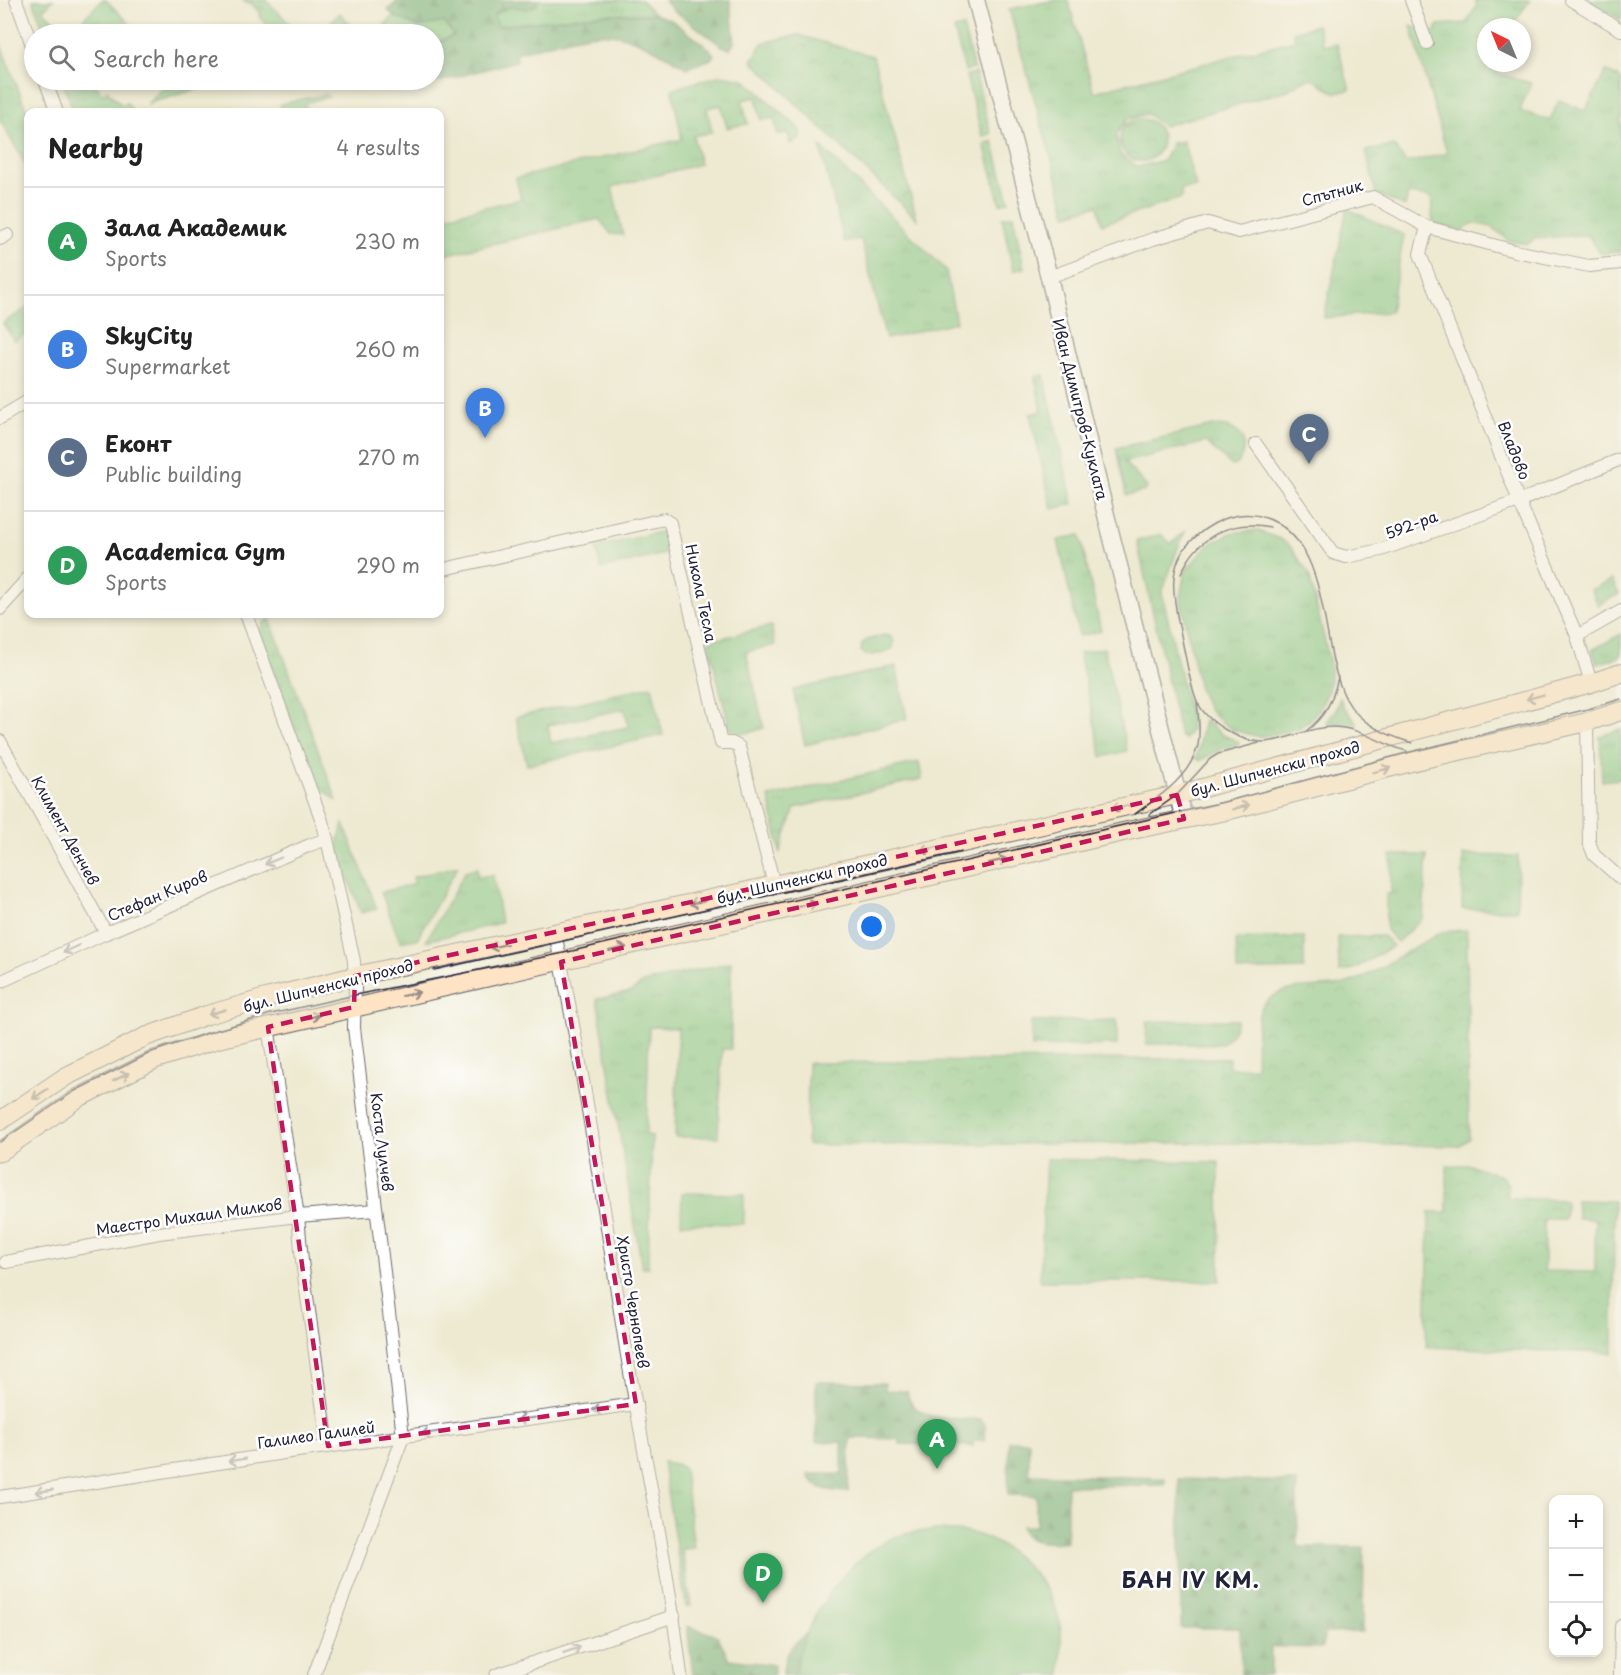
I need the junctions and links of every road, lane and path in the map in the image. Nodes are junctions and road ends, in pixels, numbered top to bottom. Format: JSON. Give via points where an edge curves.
{"nodes":[{"id":1,"x":16,"y":0,"type":"edge"},
{"id":2,"x":976,"y":0,"type":"edge"},
{"id":3,"x":1411,"y":0,"type":"edge"},
{"id":4,"x":1571,"y":0,"type":"edge"},
{"id":5,"x":24,"y":24,"type":"edge"},
{"id":6,"x":1621,"y":30,"type":"edge"},
{"id":7,"x":1427,"y":43,"type":"dead end"},
{"id":8,"x":49,"y":90,"type":"edge"},
{"id":9,"x":56,"y":108,"type":"edge"},
{"id":10,"x":1427,"y":227,"type":"junction"},
{"id":11,"x":1621,"y":263,"type":"edge"},
{"id":12,"x":1049,"y":277,"type":"junction"},
{"id":13,"x":24,"y":403,"type":"edge"},
{"id":14,"x":0,"y":418,"type":"edge"},
{"id":15,"x":1256,"y":444,"type":"dead end"},
{"id":16,"x":1621,"y":459,"type":"edge"},
{"id":17,"x":1519,"y":501,"type":"junction"},
{"id":18,"x":444,"y":569,"type":"edge"},
{"id":19,"x":24,"y":582,"type":"edge"},
{"id":20,"x":0,"y":609,"type":"edge"},
{"id":21,"x":1621,"y":611,"type":"edge"},
{"id":22,"x":248,"y":618,"type":"edge"},
{"id":23,"x":1577,"y":636,"type":"junction"},
{"id":24,"x":1621,"y":673,"type":"edge"},
{"id":25,"x":1591,"y":683,"type":"junction"},
{"id":26,"x":1621,"y":711,"type":"edge"},
{"id":27,"x":1587,"y":722,"type":"junction"},
{"id":28,"x":0,"y":741,"type":"edge"},
{"id":29,"x":1177,"y":795,"type":"junction"},
{"id":30,"x":1184,"y":819,"type":"junction"},
{"id":31,"x":327,"y":839,"type":"junction"},
{"id":32,"x":1621,"y":879,"type":"edge"},
{"id":33,"x":774,"y":885,"type":"junction"},
{"id":34,"x":106,"y":933,"type":"junction"},
{"id":35,"x":555,"y":933,"type":"junction"},
{"id":36,"x":561,"y":962,"type":"junction"},
{"id":37,"x":355,"y":976,"type":"junction"},
{"id":38,"x":0,"y":982,"type":"edge"},
{"id":39,"x":354,"y":1007,"type":"junction"},
{"id":40,"x":268,"y":1027,"type":"junction"},
{"id":41,"x":0,"y":1121,"type":"edge"},
{"id":42,"x":0,"y":1152,"type":"edge"},
{"id":43,"x":376,"y":1210,"type":"junction"},
{"id":44,"x":298,"y":1216,"type":"junction"},
{"id":45,"x":6,"y":1262,"type":"dead end"},
{"id":46,"x":636,"y":1404,"type":"junction"},
{"id":47,"x":403,"y":1437,"type":"junction"},
{"id":48,"x":328,"y":1446,"type":"junction"},
{"id":49,"x":0,"y":1497,"type":"edge"},
{"id":50,"x":675,"y":1616,"type":"junction"},
{"id":51,"x":1621,"y":1626,"type":"edge"},
{"id":52,"x":314,"y":1675,"type":"edge"},
{"id":53,"x":496,"y":1675,"type":"edge"},
{"id":54,"x":681,"y":1675,"type":"edge"},
{"id":55,"x":1620,"y":1675,"type":"edge"}],
"edges":[{"from":1,"to":5,"type":"street"},
{"from":2,"to":12,"type":"street","name":"Иван Димитров-Куклата"},
{"from":3,"to":7,"type":"street"},
{"from":4,"to":6,"type":"street"},
{"from":8,"to":9,"type":"street"},
{"from":10,"to":11,"type":"street","name":"Спътник","via":[[1588,266]]},
{"from":10,"to":12,"type":"street","name":"Спътник","via":[[1373,197],[1239,232],[1208,223]]},
{"from":10,"to":17,"type":"street","name":"Владово","via":[[1420,254]]},
{"from":12,"to":29,"type":"street","name":"Иван Димитров-Куклата"},
{"from":13,"to":14,"type":"street"},
{"from":15,"to":17,"type":"street","name":"592-ра","via":[[1333,553],[1346,556],[1381,550]]},
{"from":16,"to":17,"type":"street","name":"592-ра"},
{"from":17,"to":23,"type":"street","name":"Владово"},
{"from":18,"to":33,"type":"street","name":"Никола Тесла","via":[[664,519],[670,523],[721,743],[739,747]]},
{"from":19,"to":20,"type":"street"},
{"from":21,"to":23,"type":"street"},
{"from":22,"to":31,"type":"street","name":"Коста Лулчев"},
{"from":23,"to":25,"type":"street","name":"Владово"},
{"from":24,"to":25,"type":"main road","name":"бул. Шипченски проход"},
{"from":25,"to":29,"type":"main road","name":"бул. Шипченски проход","one_way":true},
{"from":26,"to":27,"type":"main road","name":"бул. Шипченски проход"},
{"from":30,"to":27,"type":"main road","name":"бул. Шипченски проход","one_way":true},
{"from":27,"to":32,"type":"street","via":[[1589,842],[1594,855]]},
{"from":28,"to":34,"type":"street","name":"Климент Денчев"},
{"from":29,"to":30,"type":"street","name":"Иван Димитров-Куклата"},
{"from":29,"to":33,"type":"main road","name":"бул. Шипченски проход","one_way":true},
{"from":36,"to":30,"type":"main road","name":"бул. Шипченски проход","one_way":true},
{"from":31,"to":34,"type":"street","name":"Стефан Киров","one_way":true},
{"from":31,"to":37,"type":"street","name":"Коста Лулчев"},
{"from":33,"to":35,"type":"main road","name":"бул. Шипченски проход","one_way":true},
{"from":34,"to":38,"type":"street","name":"Стефан Киров","one_way":true},
{"from":35,"to":36,"type":"street","name":"Христо Чернопеев"},
{"from":35,"to":37,"type":"main road","name":"бул. Шипченски проход","one_way":true},
{"from":39,"to":36,"type":"main road","name":"бул. Шипченски проход","one_way":true},
{"from":36,"to":46,"type":"street","name":"Христо Чернопеев"},
{"from":37,"to":39,"type":"street","name":"Коста Лулчев"},
{"from":37,"to":41,"type":"main road","name":"бул. Шипченски проход","one_way":true,"via":[[217,1012],[145,1037],[65,1077]]},
{"from":40,"to":39,"type":"main road","name":"бул. Шипченски проход","one_way":true},
{"from":39,"to":43,"type":"street","name":"Коста Лулчев"},
{"from":42,"to":40,"type":"main road","name":"бул. Шипченски проход","one_way":true,"via":[[78,1098],[156,1059]]},
{"from":40,"to":44,"type":"street"},
{"from":43,"to":44,"type":"street","name":"Маестро Михаил Милков"},
{"from":43,"to":47,"type":"street","name":"Коста Лулчев"},
{"from":44,"to":45,"type":"street","name":"Маестро Михаил Милков","via":[[144,1235]]},
{"from":44,"to":48,"type":"street"},
{"from":46,"to":47,"type":"street","name":"Галилео Галилей","one_way":true},
{"from":46,"to":50,"type":"street","name":"Христо Чернопеев"},
{"from":47,"to":48,"type":"street","name":"Галилео Галилей"},
{"from":47,"to":52,"type":"street","name":"Коста Лулчев"},
{"from":48,"to":49,"type":"street","name":"Галилео Галилей","one_way":true},
{"from":53,"to":50,"type":"street","one_way":true},
{"from":50,"to":54,"type":"street","name":"Христо Чернопеев"},
{"from":51,"to":55,"type":"street"}]}
